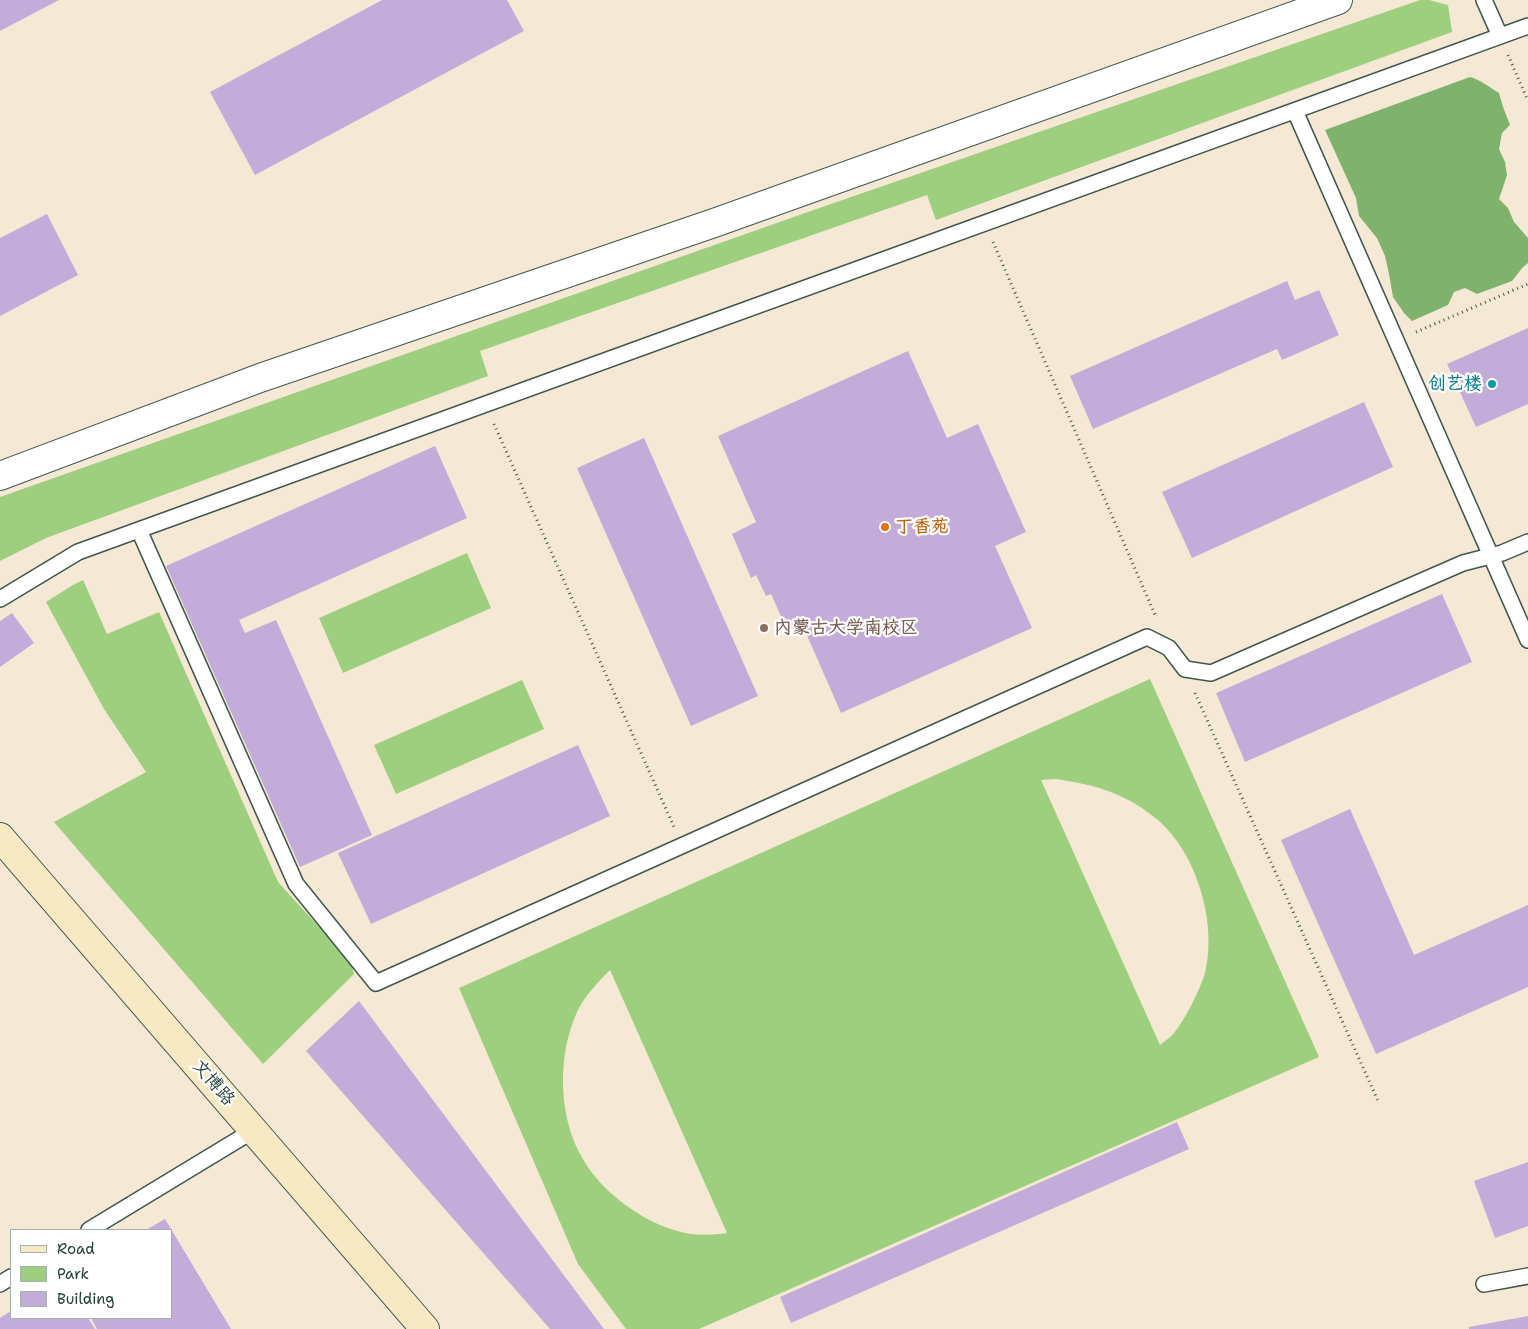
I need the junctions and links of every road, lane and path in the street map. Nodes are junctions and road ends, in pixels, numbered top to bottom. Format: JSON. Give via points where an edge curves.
{"nodes":[{"id":1,"x":1338,"y":0,"type":"edge"},
{"id":2,"x":1484,"y":0,"type":"edge"},
{"id":3,"x":1528,"y":26,"type":"edge"},
{"id":4,"x":1500,"y":36,"type":"junction"},
{"id":5,"x":1528,"y":101,"type":"edge"},
{"id":6,"x":1295,"y":111,"type":"junction"},
{"id":7,"x":985,"y":223,"type":"junction"},
{"id":8,"x":1528,"y":284,"type":"edge"},
{"id":9,"x":1396,"y":341,"type":"junction"},
{"id":10,"x":485,"y":404,"type":"junction"},
{"id":11,"x":0,"y":476,"type":"edge"},
{"id":12,"x":139,"y":530,"type":"junction"},
{"id":13,"x":1528,"y":542,"type":"edge"},
{"id":14,"x":1491,"y":556,"type":"junction"},
{"id":15,"x":0,"y":599,"type":"edge"},
{"id":16,"x":1528,"y":640,"type":"edge"},
{"id":17,"x":1169,"y":648,"type":"junction"},
{"id":18,"x":1185,"y":669,"type":"junction"},
{"id":19,"x":0,"y":837,"type":"edge"},
{"id":20,"x":683,"y":845,"type":"junction"},
{"id":21,"x":1378,"y":1101,"type":"dead end"},
{"id":22,"x":254,"y":1130,"type":"junction"},
{"id":23,"x":91,"y":1229,"type":"edge"},
{"id":24,"x":1528,"y":1276,"type":"edge"},
{"id":25,"x":1484,"y":1284,"type":"dead end"},
{"id":26,"x":425,"y":1329,"type":"edge"}],
"edges":[{"from":1,"to":11,"type":"street","via":[[705,226],[260,378]]},
{"from":2,"to":4,"type":"lane"},
{"from":3,"to":4,"type":"lane"},
{"from":4,"to":5,"type":"path"},
{"from":4,"to":6,"type":"lane"},
{"from":6,"to":7,"type":"lane"},
{"from":6,"to":9,"type":"lane"},
{"from":7,"to":10,"type":"lane"},
{"from":7,"to":17,"type":"path"},
{"from":8,"to":9,"type":"path"},
{"from":9,"to":14,"type":"lane"},
{"from":10,"to":12,"type":"lane"},
{"from":10,"to":20,"type":"path"},
{"from":12,"to":15,"type":"lane","via":[[78,552]]},
{"from":12,"to":20,"type":"lane","via":[[296,884],[376,983]]},
{"from":13,"to":14,"type":"lane"},
{"from":14,"to":16,"type":"lane"},
{"from":14,"to":18,"type":"lane","via":[[1463,563],[1211,673]]},
{"from":17,"to":18,"type":"lane"},
{"from":17,"to":20,"type":"lane","via":[[1147,637]]},
{"from":18,"to":21,"type":"path"},
{"from":19,"to":22,"type":"street","name":"文博路"},
{"from":22,"to":23,"type":"lane"},
{"from":22,"to":26,"type":"street","name":"文博路"},
{"from":24,"to":25,"type":"lane"}]}
